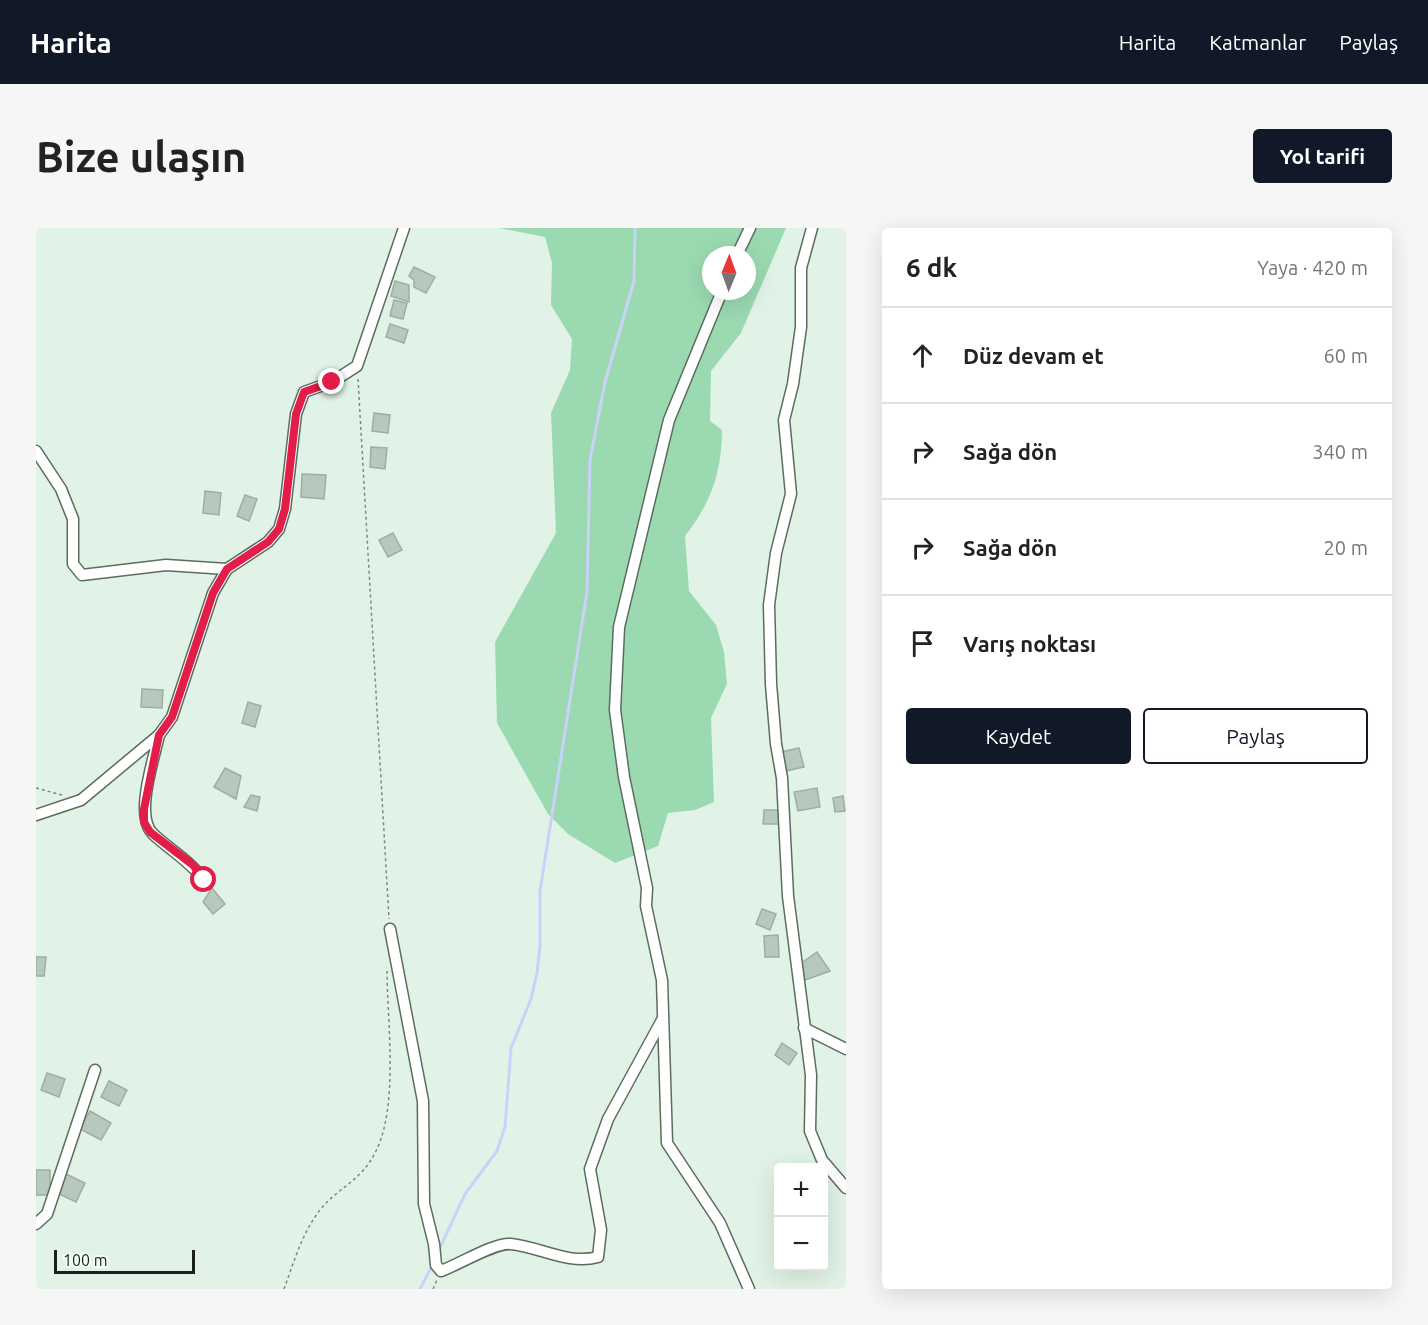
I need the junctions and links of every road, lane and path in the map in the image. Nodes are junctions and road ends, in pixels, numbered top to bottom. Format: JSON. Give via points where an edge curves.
{"nodes":[{"id":1,"x":404,"y":228,"type":"edge"},
{"id":2,"x":750,"y":228,"type":"edge"},
{"id":3,"x":812,"y":228,"type":"edge"},
{"id":4,"x":741,"y":246,"type":"edge"},
{"id":5,"x":718,"y":300,"type":"edge"},
{"id":6,"x":357,"y":366,"type":"junction"},
{"id":7,"x":36,"y":451,"type":"edge"},
{"id":8,"x":227,"y":569,"type":"junction"},
{"id":9,"x":159,"y":735,"type":"junction"},
{"id":10,"x":36,"y":788,"type":"edge"},
{"id":11,"x":81,"y":800,"type":"junction"},
{"id":12,"x":36,"y":815,"type":"edge"},
{"id":13,"x":204,"y":880,"type":"dead end"},
{"id":14,"x":390,"y":929,"type":"joint"},
{"id":15,"x":387,"y":969,"type":"dead end"},
{"id":16,"x":662,"y":1020,"type":"junction"},
{"id":17,"x":804,"y":1028,"type":"junction"},
{"id":18,"x":846,"y":1049,"type":"edge"},
{"id":19,"x":95,"y":1070,"type":"dead end"},
{"id":20,"x":846,"y":1188,"type":"edge"},
{"id":21,"x":36,"y":1224,"type":"edge"},
{"id":22,"x":284,"y":1289,"type":"edge"},
{"id":23,"x":749,"y":1289,"type":"edge"}],
"edges":[{"from":1,"to":6,"type":"street"},
{"from":2,"to":4,"type":"street"},
{"from":3,"to":17,"type":"street","via":[[801,268],[801,327],[784,420],[791,494],[776,553],[769,605],[771,684],[782,778],[788,896]]},
{"from":5,"to":16,"type":"street","via":[[669,420],[619,627],[615,710],[647,888],[646,906],[662,980]]},
{"from":6,"to":8,"type":"street","via":[[332,382],[304,392],[296,414],[285,509],[279,529],[268,542]]},
{"from":6,"to":14,"type":"path"},
{"from":7,"to":8,"type":"street","via":[[61,489],[73,519],[73,564],[82,575],[166,565]]},
{"from":8,"to":9,"type":"street","via":[[213,593],[172,717]]},
{"from":9,"to":11,"type":"street"},
{"from":9,"to":13,"type":"street","via":[[144,822],[150,832],[193,865]]},
{"from":10,"to":11,"type":"path"},
{"from":11,"to":12,"type":"street"},
{"from":14,"to":16,"type":"street","via":[[423,1101],[424,1204],[436,1266],[441,1271],[508,1244],[567,1258],[598,1257],[601,1230],[590,1169],[608,1119]]},
{"from":15,"to":22,"type":"path","via":[[386,1125],[376,1152],[359,1178],[321,1208]]},
{"from":16,"to":23,"type":"street","via":[[667,1143],[720,1223]]},
{"from":17,"to":18,"type":"street"},
{"from":17,"to":20,"type":"street","via":[[811,1075],[810,1131],[822,1160]]},
{"from":19,"to":21,"type":"street","via":[[47,1214]]}]}
